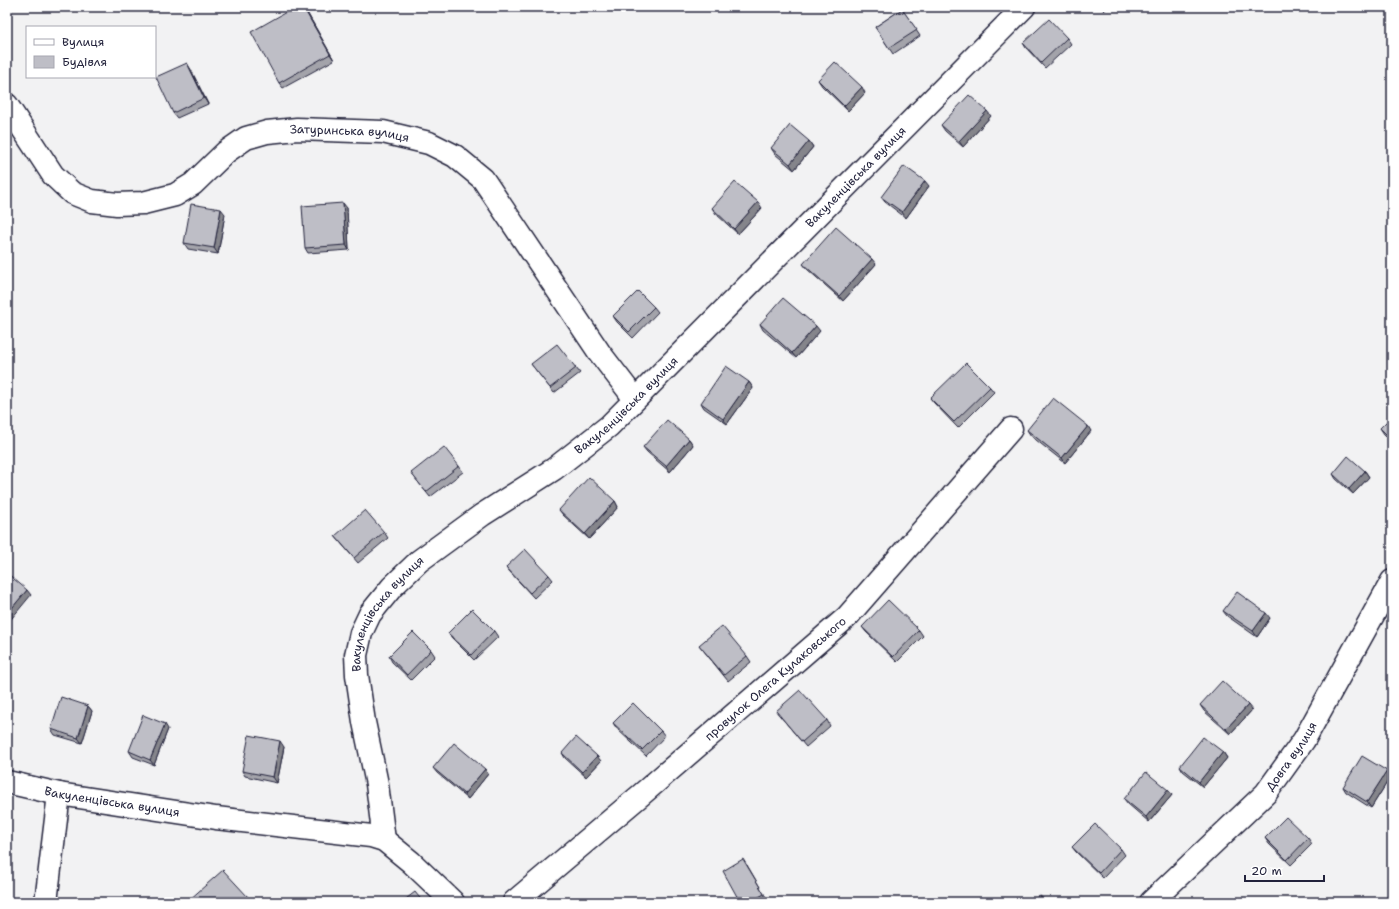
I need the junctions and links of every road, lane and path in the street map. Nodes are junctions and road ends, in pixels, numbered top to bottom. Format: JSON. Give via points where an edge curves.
{"nodes":[{"id":1,"x":1024,"y":7,"type":"edge"},
{"id":2,"x":7,"y":105,"type":"edge"},
{"id":3,"x":635,"y":399,"type":"junction"},
{"id":4,"x":1011,"y":429,"type":"dead end"},
{"id":5,"x":1392,"y":582,"type":"edge"},
{"id":6,"x":7,"y":782,"type":"edge"},
{"id":7,"x":59,"y":794,"type":"junction"},
{"id":8,"x":384,"y":840,"type":"junction"},
{"id":9,"x":46,"y":902,"type":"edge"},
{"id":10,"x":453,"y":902,"type":"edge"},
{"id":11,"x":514,"y":902,"type":"edge"},
{"id":12,"x":1151,"y":902,"type":"edge"}],
"edges":[{"from":1,"to":3,"type":"street","name":"Вакуленцівська вулиця"},
{"from":2,"to":3,"type":"street","name":"Затуринська вулиця","via":[[53,176],[72,193],[92,201],[117,204],[143,203],[175,195],[193,184],[226,152],[246,138],[267,132],[297,129],[383,132],[429,143],[455,156],[483,179],[599,352]]},
{"from":3,"to":8,"type":"street","name":"Вакуленцівська вулиця","via":[[609,426],[554,469],[482,515],[419,562],[392,587],[370,614],[360,633],[356,655],[357,675],[377,784]]},
{"from":4,"to":11,"type":"street","name":"провулок Олега Кулаковського","via":[[847,617]]},
{"from":5,"to":12,"type":"street","name":"Довга вулиця","via":[[1304,740],[1266,793]]},
{"from":6,"to":7,"type":"street","name":"Вакуленцівська вулиця"},
{"from":7,"to":8,"type":"street","name":"Вакуленцівська вулиця","via":[[216,818],[371,836]]},
{"from":7,"to":9,"type":"street"},
{"from":8,"to":10,"type":"street","name":"Вакуленцівська вулиця"}]}
